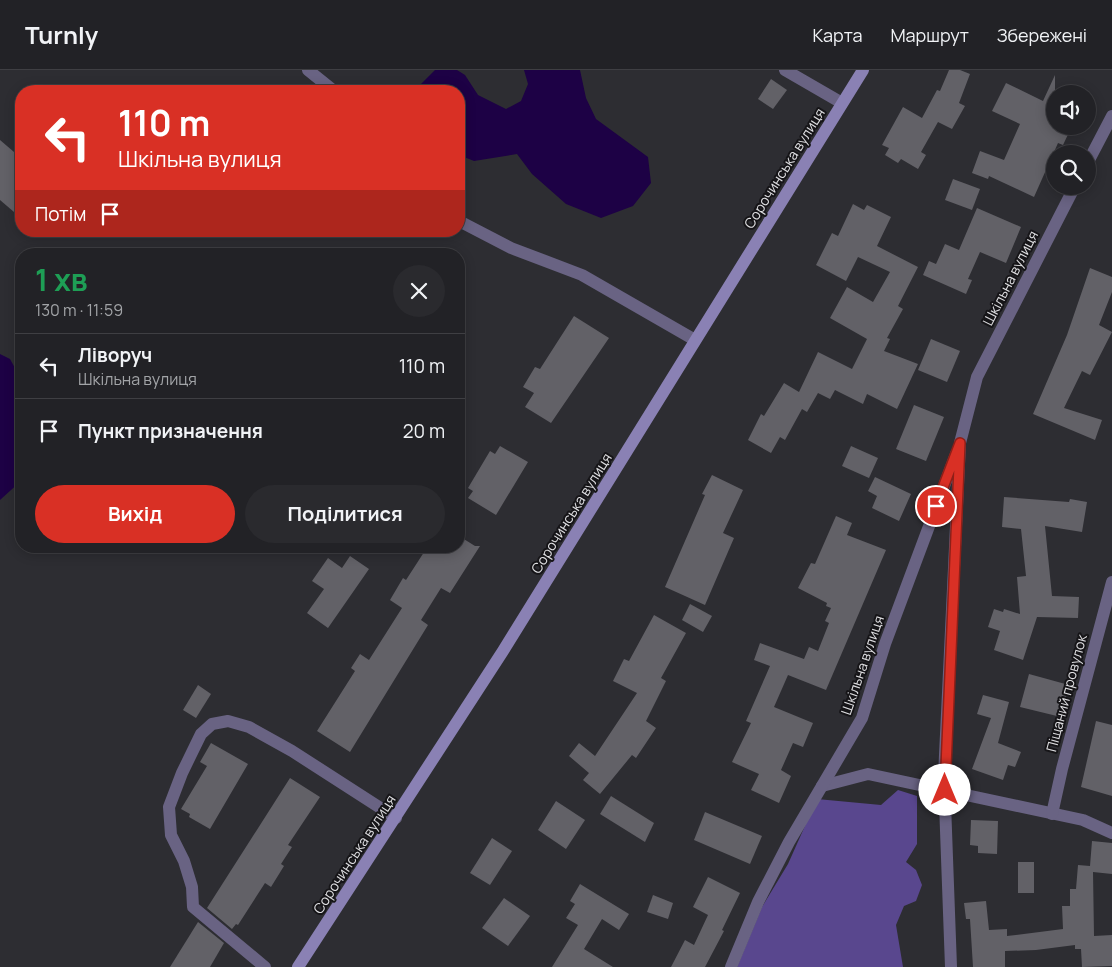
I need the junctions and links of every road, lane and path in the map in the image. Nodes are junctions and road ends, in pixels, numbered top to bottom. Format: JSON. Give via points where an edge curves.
{"nodes":[{"id":1,"x":308,"y":70,"type":"edge"},
{"id":2,"x":785,"y":70,"type":"edge"},
{"id":3,"x":863,"y":70,"type":"edge"},
{"id":4,"x":327,"y":85,"type":"edge"},
{"id":5,"x":842,"y":103,"type":"junction"},
{"id":6,"x":1112,"y":116,"type":"edge"},
{"id":7,"x":1096,"y":147,"type":"edge"},
{"id":8,"x":1070,"y":195,"type":"edge"},
{"id":9,"x":465,"y":223,"type":"edge"},
{"id":10,"x":695,"y":340,"type":"junction"},
{"id":11,"x":960,"y":443,"type":"junction"},
{"id":12,"x":1112,"y":582,"type":"edge"},
{"id":13,"x":822,"y":786,"type":"junction"},
{"id":14,"x":945,"y":790,"type":"junction"},
{"id":15,"x":1052,"y":814,"type":"junction"},
{"id":16,"x":396,"y":818,"type":"junction"},
{"id":17,"x":1112,"y":833,"type":"edge"},
{"id":18,"x":264,"y":967,"type":"edge"},
{"id":19,"x":298,"y":967,"type":"edge"},
{"id":20,"x":731,"y":967,"type":"edge"},
{"id":21,"x":951,"y":967,"type":"edge"}],
"edges":[{"from":1,"to":4,"type":"street"},
{"from":2,"to":5,"type":"street"},
{"from":3,"to":5,"type":"main road","name":"Сорочинська вулиця"},
{"from":5,"to":10,"type":"main road","name":"Сорочинська вулиця"},
{"from":6,"to":7,"type":"street"},
{"from":8,"to":11,"type":"street","name":"Шкільна вулиця","via":[[977,377]]},
{"from":9,"to":10,"type":"street","via":[[511,248],[582,275]]},
{"from":10,"to":16,"type":"main road","name":"Сорочинська вулиця"},
{"from":11,"to":13,"type":"street","name":"Шкільна вулиця","via":[[891,626],[862,718]]},
{"from":11,"to":14,"type":"street","name":"Шкільна вулиця"},
{"from":12,"to":15,"type":"street","name":"Піщаний провулок"},
{"from":13,"to":14,"type":"street","via":[[868,774]]},
{"from":13,"to":20,"type":"street","name":"Шкільна вулиця","via":[[758,902]]},
{"from":14,"to":15,"type":"street"},
{"from":14,"to":21,"type":"street","name":"Шкільна вулиця"},
{"from":15,"to":17,"type":"street","via":[[1083,820]]},
{"from":16,"to":18,"type":"street","via":[[250,727],[228,721],[212,724],[201,734],[169,807],[171,835],[192,887],[193,907]]},
{"from":16,"to":19,"type":"main road","name":"Сорочинська вулиця"}]}
